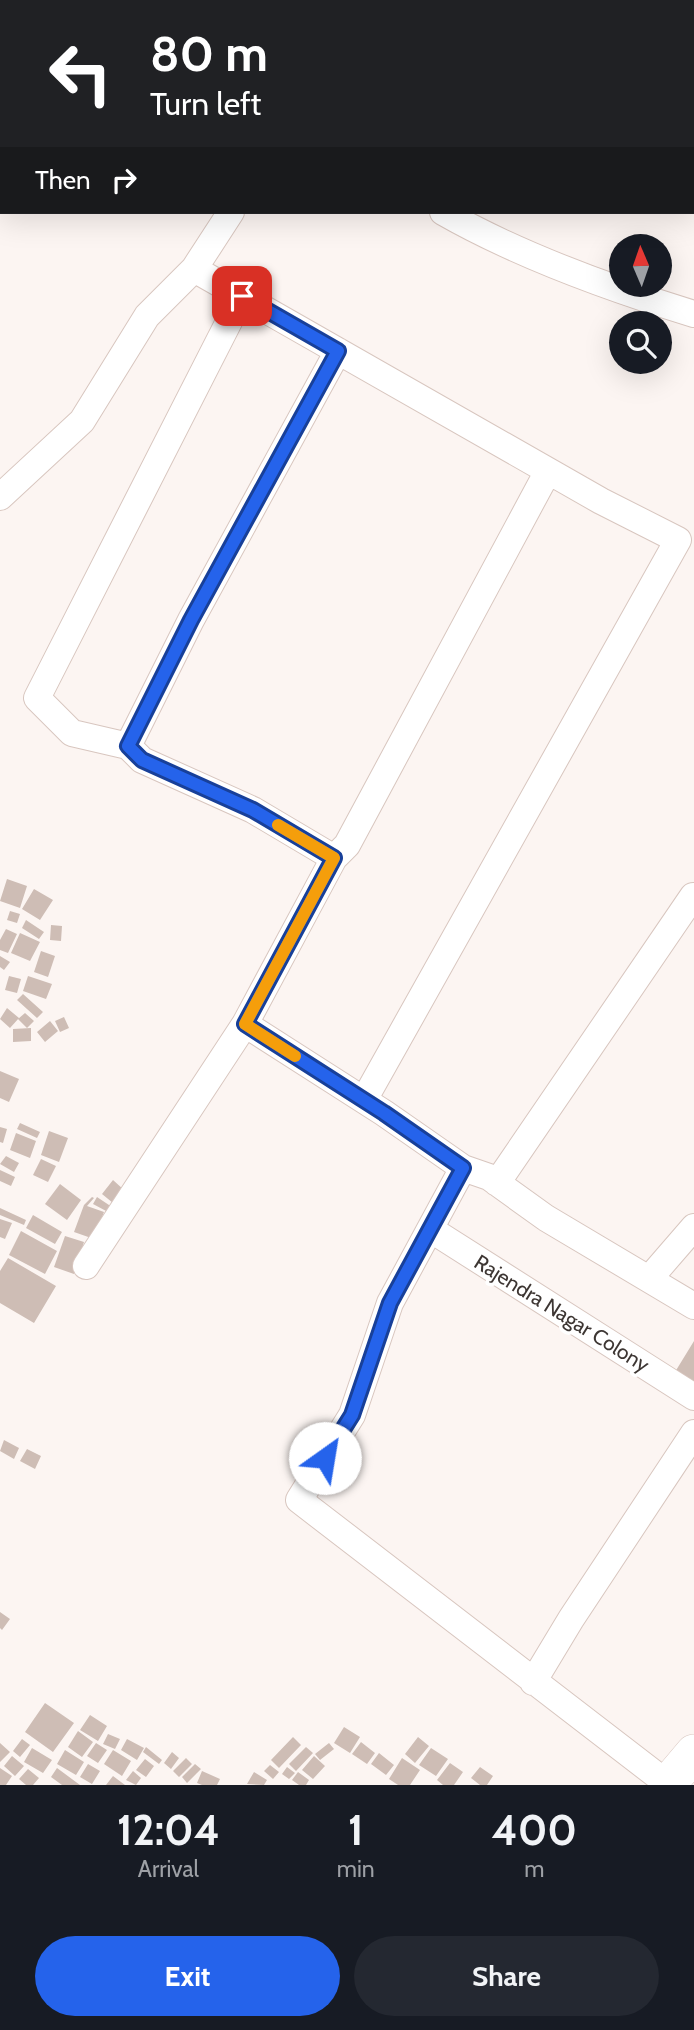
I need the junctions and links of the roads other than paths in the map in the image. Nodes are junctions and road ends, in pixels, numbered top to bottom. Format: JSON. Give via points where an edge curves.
{"nodes":[{"id":1,"x":230,"y":214,"type":"edge"},
{"id":2,"x":446,"y":214,"type":"edge"},
{"id":3,"x":194,"y":269,"type":"junction"},
{"id":4,"x":242,"y":296,"type":"junction"},
{"id":5,"x":694,"y":314,"type":"edge"},
{"id":6,"x":338,"y":351,"type":"junction"},
{"id":7,"x":548,"y":471,"type":"junction"},
{"id":8,"x":0,"y":497,"type":"edge"},
{"id":9,"x":128,"y":746,"type":"junction"},
{"id":10,"x":334,"y":858,"type":"junction"},
{"id":11,"x":694,"y":897,"type":"edge"},
{"id":12,"x":245,"y":1024,"type":"junction"},
{"id":13,"x":364,"y":1100,"type":"junction"},
{"id":14,"x":463,"y":1168,"type":"junction"},
{"id":15,"x":497,"y":1183,"type":"junction"},
{"id":16,"x":694,"y":1227,"type":"edge"},
{"id":17,"x":430,"y":1229,"type":"junction"},
{"id":18,"x":86,"y":1266,"type":"dead end"},
{"id":19,"x":649,"y":1279,"type":"junction"},
{"id":20,"x":694,"y":1306,"type":"edge"},
{"id":21,"x":694,"y":1396,"type":"edge"},
{"id":22,"x":694,"y":1433,"type":"edge"},
{"id":23,"x":533,"y":1682,"type":"junction"},
{"id":24,"x":694,"y":1753,"type":"edge"},
{"id":25,"x":668,"y":1785,"type":"edge"}],
"edges":[{"from":1,"to":3,"type":"street"},
{"from":2,"to":5,"type":"street","via":[[478,232],[626,293]]},
{"from":3,"to":4,"type":"street"},
{"from":3,"to":8,"type":"street","via":[[147,316],[82,421]]},
{"from":4,"to":6,"type":"street"},
{"from":4,"to":9,"type":"street","via":[[37,698],[72,733]]},
{"from":6,"to":7,"type":"street"},
{"from":6,"to":9,"type":"street","via":[[191,620]]},
{"from":7,"to":10,"type":"street","via":[[347,845]]},
{"from":7,"to":13,"type":"street","via":[[678,540]]},
{"from":9,"to":10,"type":"street","via":[[142,760],[253,810]]},
{"from":10,"to":12,"type":"street"},
{"from":11,"to":15,"type":"street"},
{"from":12,"to":13,"type":"street"},
{"from":12,"to":18,"type":"street"},
{"from":13,"to":14,"type":"street"},
{"from":14,"to":15,"type":"street"},
{"from":14,"to":17,"type":"street"},
{"from":15,"to":19,"type":"street"},
{"from":16,"to":19,"type":"street"},
{"from":17,"to":21,"type":"street","name":"Rajendra Nagar Colony"},
{"from":17,"to":23,"type":"street","via":[[390,1303],[352,1415],[299,1500]]},
{"from":19,"to":20,"type":"street"},
{"from":22,"to":23,"type":"street"},
{"from":23,"to":25,"type":"street"},
{"from":24,"to":25,"type":"street"}]}
